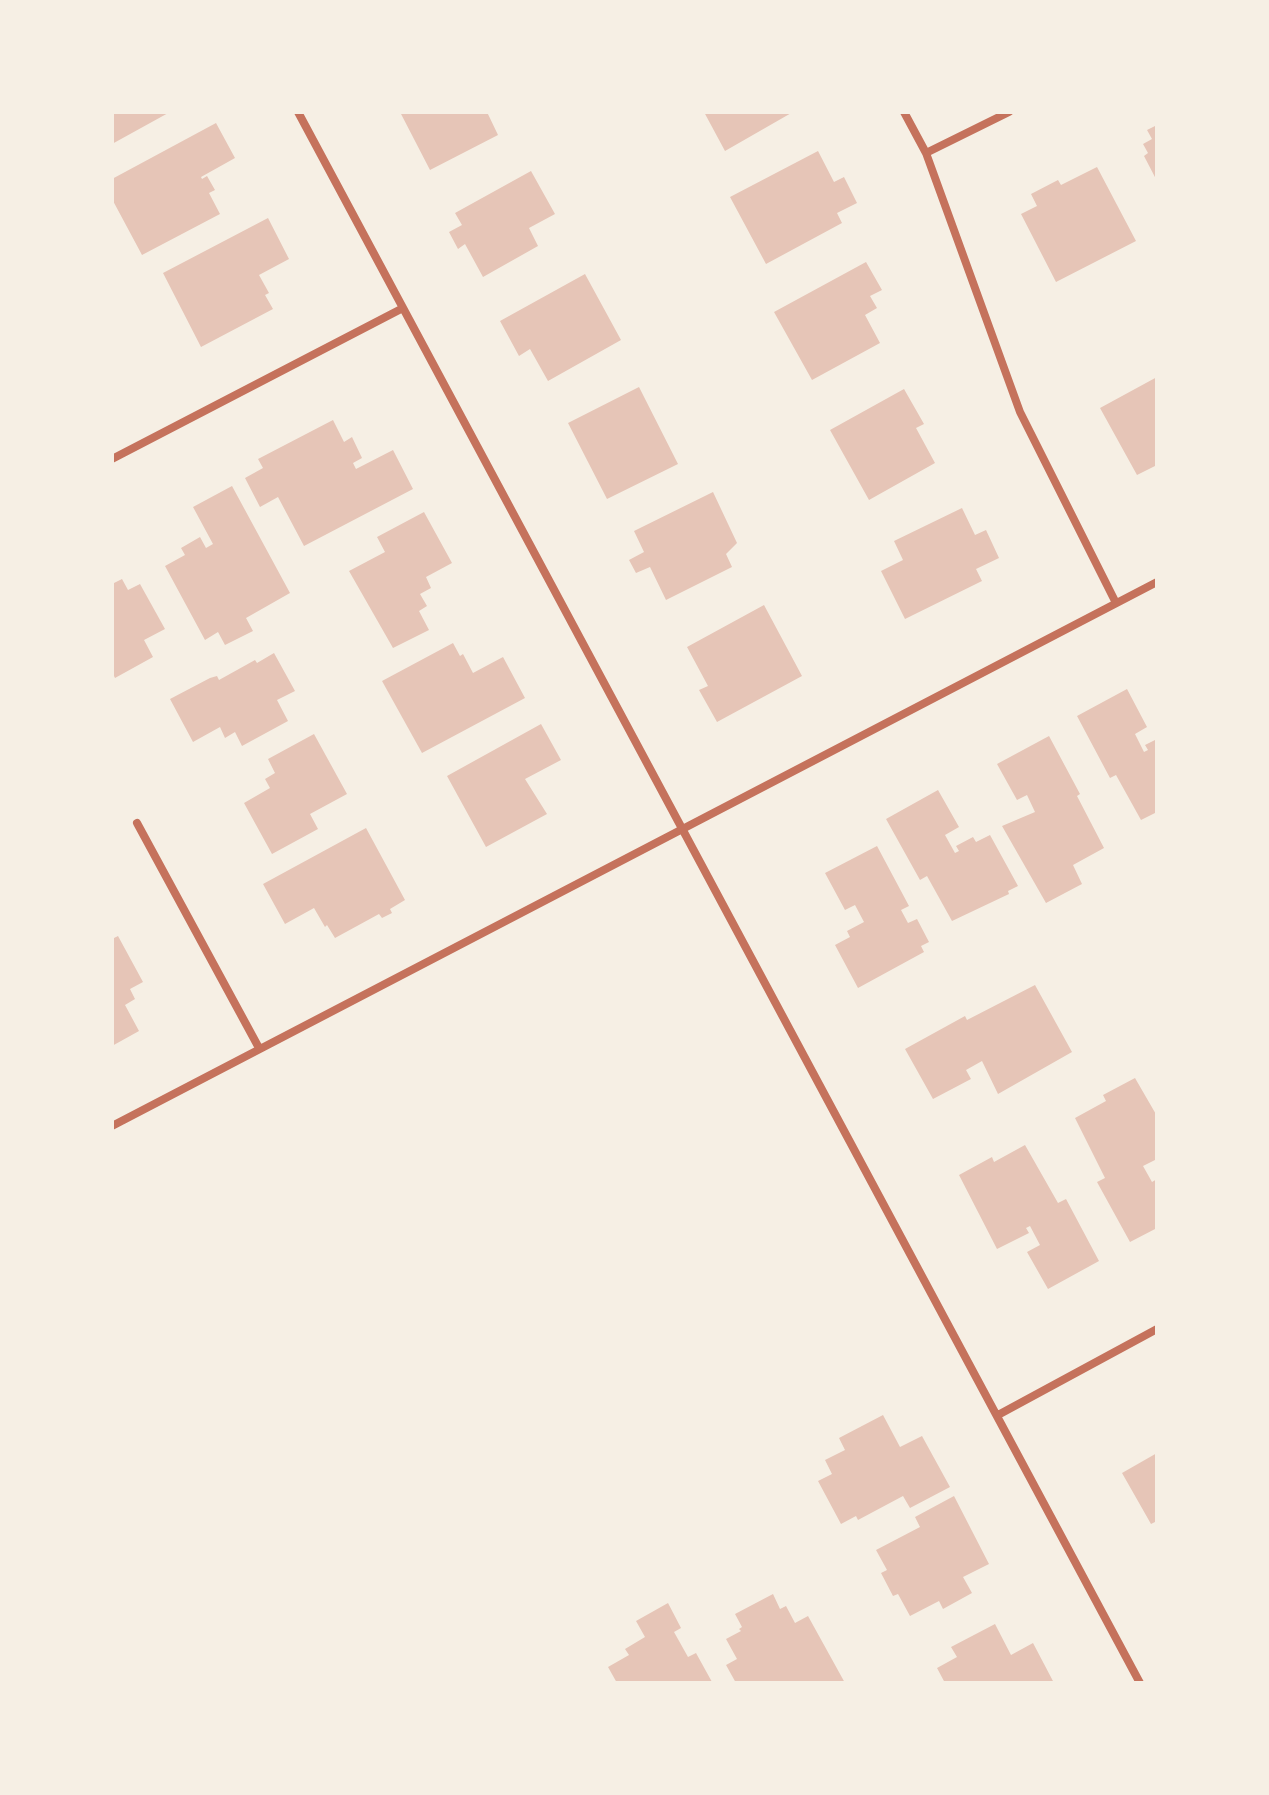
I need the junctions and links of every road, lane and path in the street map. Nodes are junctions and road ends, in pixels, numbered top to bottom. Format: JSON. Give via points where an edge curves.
{"nodes":[{"id":1,"x":298,"y":112,"type":"edge"},
{"id":2,"x":904,"y":112,"type":"edge"},
{"id":3,"x":1009,"y":112,"type":"edge"},
{"id":4,"x":926,"y":153,"type":"junction"},
{"id":5,"x":403,"y":308,"type":"junction"},
{"id":6,"x":112,"y":459,"type":"edge"},
{"id":7,"x":1157,"y":582,"type":"edge"},
{"id":8,"x":1116,"y":603,"type":"junction"},
{"id":9,"x":137,"y":823,"type":"dead end"},
{"id":10,"x":683,"y":827,"type":"junction"},
{"id":11,"x":259,"y":1048,"type":"junction"},
{"id":12,"x":112,"y":1126,"type":"edge"},
{"id":13,"x":1157,"y":1329,"type":"edge"},
{"id":14,"x":998,"y":1415,"type":"junction"},
{"id":15,"x":1140,"y":1683,"type":"edge"}],
"edges":[{"from":1,"to":5,"type":"street"},
{"from":2,"to":4,"type":"street"},
{"from":3,"to":4,"type":"street"},
{"from":4,"to":8,"type":"street","via":[[1020,412]]},
{"from":5,"to":6,"type":"street"},
{"from":5,"to":10,"type":"street"},
{"from":7,"to":8,"type":"street"},
{"from":8,"to":10,"type":"street"},
{"from":9,"to":11,"type":"street"},
{"from":10,"to":11,"type":"street"},
{"from":10,"to":14,"type":"street"},
{"from":11,"to":12,"type":"street"},
{"from":13,"to":14,"type":"street"},
{"from":14,"to":15,"type":"street"}]}
